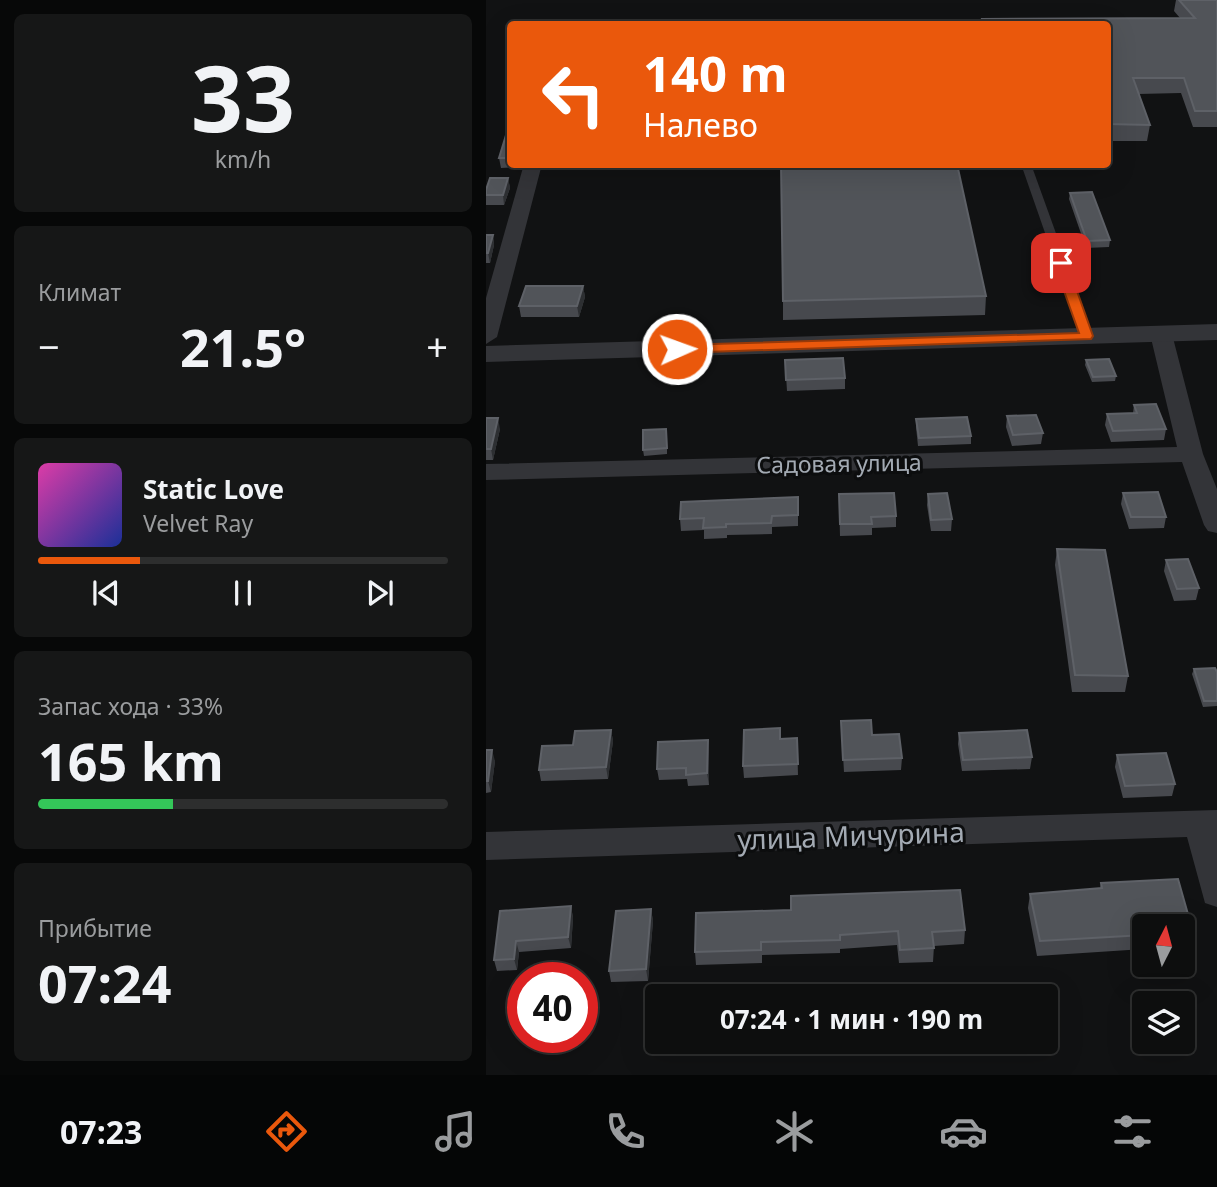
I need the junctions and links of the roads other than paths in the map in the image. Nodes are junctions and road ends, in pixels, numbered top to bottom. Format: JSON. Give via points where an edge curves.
{"nodes":[{"id":1,"x":532,"y":168,"type":"edge"},
{"id":2,"x":1027,"y":168,"type":"edge"},
{"id":3,"x":1216,"y":332,"type":"edge"},
{"id":4,"x":1161,"y":334,"type":"junction"},
{"id":5,"x":1087,"y":336,"type":"junction"},
{"id":6,"x":486,"y":337,"type":"edge"},
{"id":7,"x":486,"y":354,"type":"edge"},
{"id":8,"x":1191,"y":454,"type":"junction"},
{"id":9,"x":486,"y":472,"type":"edge"},
{"id":10,"x":1216,"y":525,"type":"edge"},
{"id":11,"x":1208,"y":823,"type":"edge"},
{"id":12,"x":486,"y":846,"type":"edge"},
{"id":13,"x":1216,"y":893,"type":"edge"}],
"edges":[{"from":1,"to":6,"type":"street"},
{"from":2,"to":5,"type":"lane"},
{"from":3,"to":4,"type":"street"},
{"from":4,"to":5,"type":"street"},
{"from":4,"to":8,"type":"street"},
{"from":5,"to":7,"type":"street"},
{"from":8,"to":9,"type":"street","name":"Садовая улица"},
{"from":8,"to":10,"type":"street"},
{"from":11,"to":12,"type":"street","name":"улица Мичурина"},
{"from":11,"to":13,"type":"street"}]}
